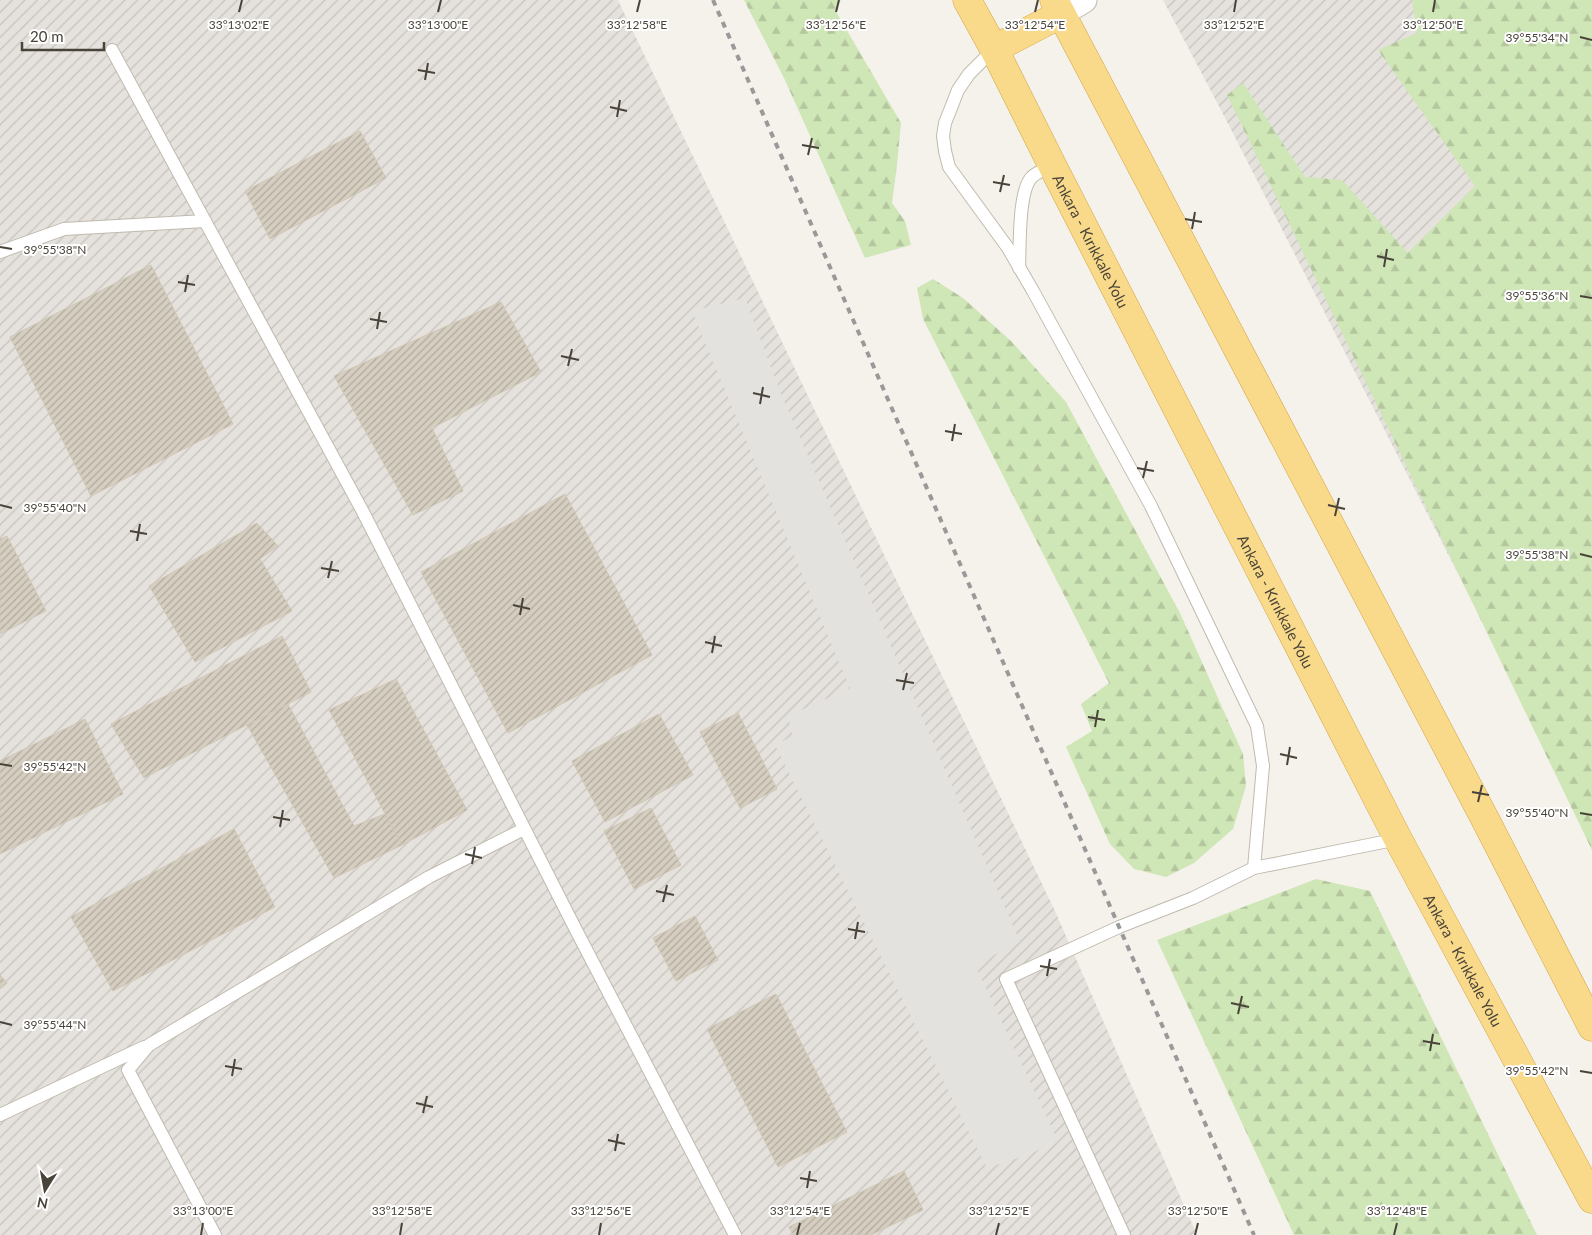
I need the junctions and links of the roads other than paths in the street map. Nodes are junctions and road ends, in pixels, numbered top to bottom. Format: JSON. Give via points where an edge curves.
{"nodes":[{"id":1,"x":967,"y":0,"type":"edge"},
{"id":2,"x":1084,"y":0,"type":"edge"},
{"id":3,"x":1058,"y":7,"type":"edge"},
{"id":4,"x":994,"y":49,"type":"junction"},
{"id":5,"x":112,"y":50,"type":"dead end"},
{"id":6,"x":1052,"y":166,"type":"junction"},
{"id":7,"x":205,"y":221,"type":"junction"},
{"id":8,"x":0,"y":252,"type":"edge"},
{"id":9,"x":1020,"y":268,"type":"junction"},
{"id":10,"x":524,"y":829,"type":"junction"},
{"id":11,"x":1398,"y":839,"type":"junction"},
{"id":12,"x":1254,"y":868,"type":"junction"},
{"id":13,"x":1592,"y":1028,"type":"edge"},
{"id":14,"x":149,"y":1045,"type":"junction"},
{"id":15,"x":0,"y":1115,"type":"edge"},
{"id":16,"x":1592,"y":1199,"type":"edge"},
{"id":17,"x":215,"y":1235,"type":"edge"},
{"id":18,"x":735,"y":1235,"type":"edge"},
{"id":19,"x":1124,"y":1235,"type":"edge"}],
"edges":[{"from":1,"to":4,"type":"highway","name":"Ankara - Kırıkkale Yolu"},
{"from":2,"to":3,"type":"street"},
{"from":3,"to":4,"type":"highway"},
{"from":3,"to":13,"type":"highway"},
{"from":4,"to":6,"type":"highway","name":"Ankara - Kırıkkale Yolu"},
{"from":4,"to":9,"type":"lane","via":[[958,90],[943,136],[949,167]]},
{"from":5,"to":7,"type":"lane"},
{"from":6,"to":9,"type":"lane","via":[[1032,177],[1025,188]]},
{"from":6,"to":11,"type":"highway","name":"Ankara - Kırıkkale Yolu"},
{"from":7,"to":8,"type":"lane","via":[[64,229]]},
{"from":7,"to":10,"type":"lane","via":[[366,519]]},
{"from":9,"to":12,"type":"lane","via":[[1151,506],[1257,726],[1263,766]]},
{"from":10,"to":14,"type":"lane","via":[[429,877]]},
{"from":10,"to":18,"type":"lane"},
{"from":11,"to":12,"type":"lane"},
{"from":11,"to":16,"type":"highway","name":"Ankara - Kırıkkale Yolu"},
{"from":12,"to":19,"type":"lane","via":[[1006,979]]},
{"from":14,"to":15,"type":"lane"},
{"from":14,"to":17,"type":"lane","via":[[128,1070]]}]}
